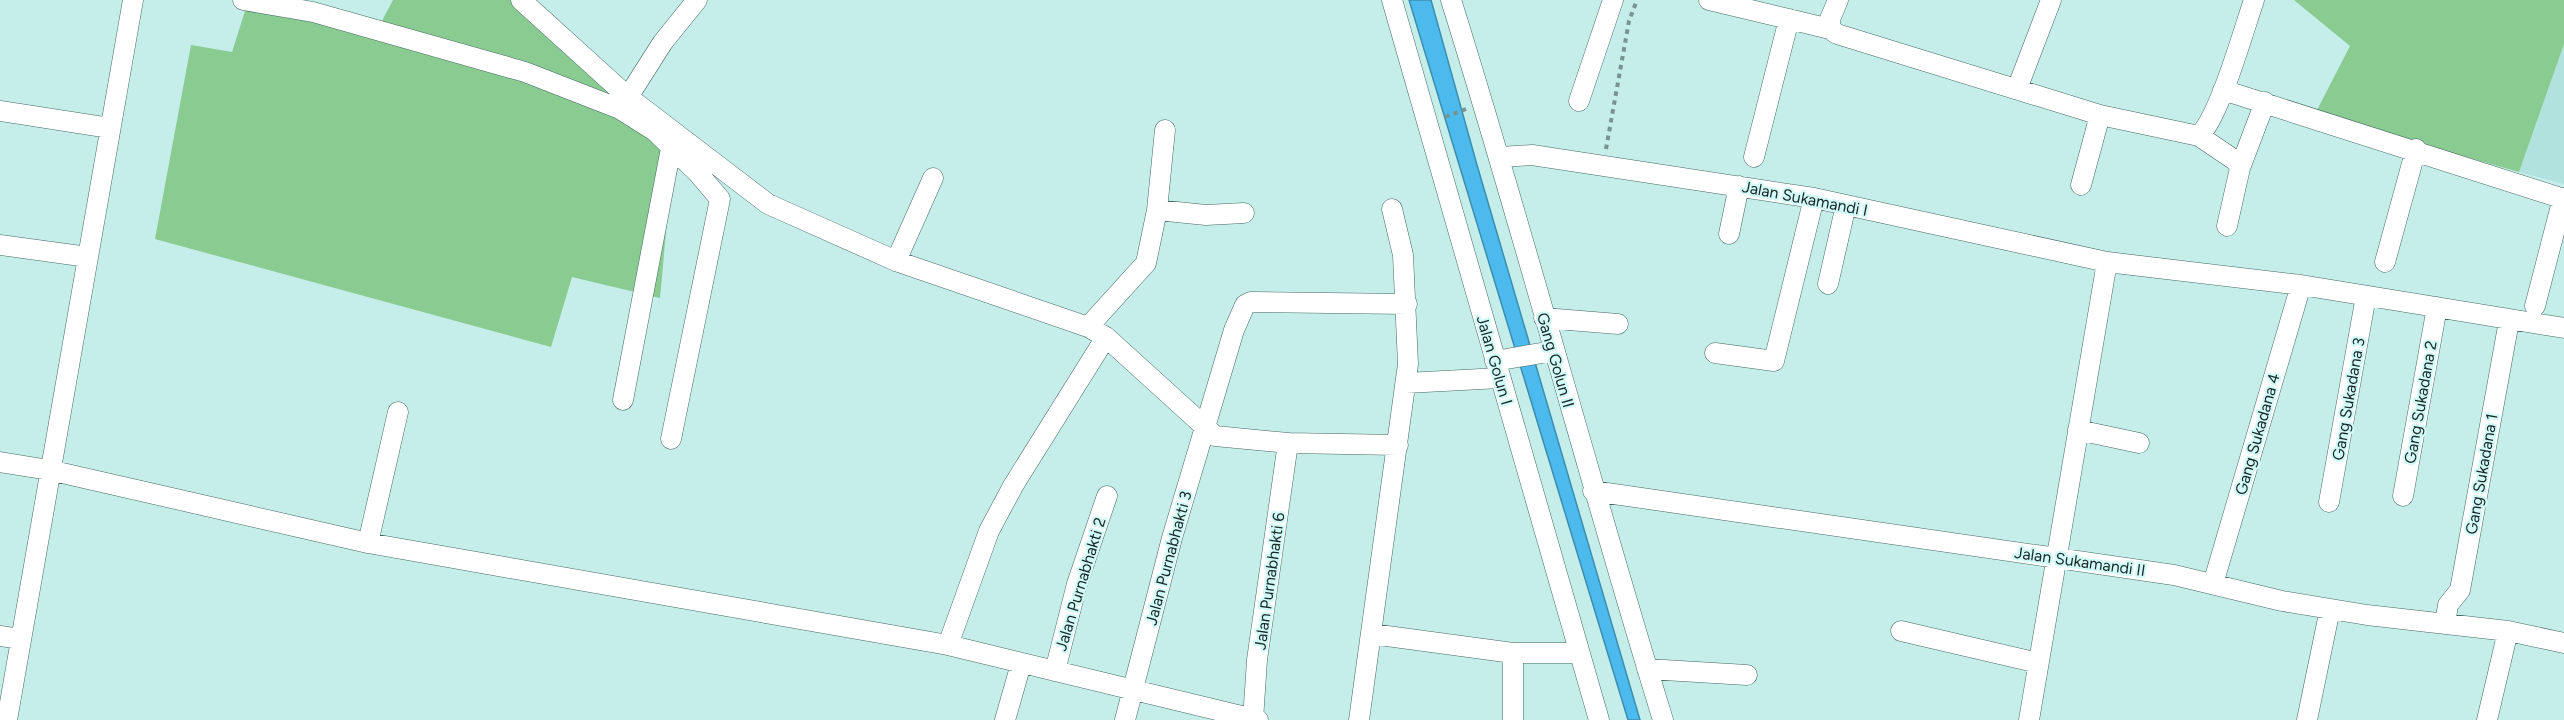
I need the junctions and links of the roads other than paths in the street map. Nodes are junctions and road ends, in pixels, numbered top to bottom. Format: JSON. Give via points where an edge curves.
{"nodes":[{"id":1,"x":133,"y":0,"type":"edge"},
{"id":2,"x":243,"y":0,"type":"edge"},
{"id":3,"x":698,"y":0,"type":"edge"},
{"id":4,"x":1392,"y":0,"type":"edge"},
{"id":5,"x":1451,"y":0,"type":"edge"},
{"id":6,"x":1613,"y":0,"type":"edge"},
{"id":7,"x":1709,"y":0,"type":"edge"},
{"id":8,"x":1838,"y":0,"type":"edge"},
{"id":9,"x":2051,"y":0,"type":"edge"},
{"id":10,"x":2254,"y":0,"type":"edge"},
{"id":11,"x":528,"y":3,"type":"edge"},
{"id":12,"x":314,"y":6,"type":"edge"},
{"id":13,"x":1789,"y":19,"type":"junction"},
{"id":14,"x":1830,"y":29,"type":"junction"},
{"id":15,"x":2018,"y":89,"type":"junction"},
{"id":16,"x":2223,"y":90,"type":"junction"},
{"id":17,"x":628,"y":97,"type":"junction"},
{"id":18,"x":1579,"y":101,"type":"dead end"},
{"id":19,"x":2265,"y":102,"type":"junction"},
{"id":20,"x":0,"y":111,"type":"edge"},
{"id":21,"x":2100,"y":115,"type":"junction"},
{"id":22,"x":111,"y":128,"type":"junction"},
{"id":23,"x":1165,"y":130,"type":"dead end"},
{"id":24,"x":2199,"y":136,"type":"junction"},
{"id":25,"x":672,"y":148,"type":"junction"},
{"id":26,"x":2415,"y":149,"type":"junction"},
{"id":27,"x":1500,"y":157,"type":"junction"},
{"id":28,"x":1754,"y":157,"type":"dead end"},
{"id":29,"x":2241,"y":168,"type":"junction"},
{"id":30,"x":933,"y":178,"type":"dead end"},
{"id":31,"x":2081,"y":185,"type":"dead end"},
{"id":32,"x":1739,"y":186,"type":"junction"},
{"id":33,"x":1814,"y":198,"type":"junction"},
{"id":34,"x":2563,"y":198,"type":"edge"},
{"id":35,"x":1846,"y":205,"type":"junction"},
{"id":36,"x":1392,"y":209,"type":"dead end"},
{"id":37,"x":1157,"y":210,"type":"junction"},
{"id":38,"x":1244,"y":213,"type":"dead end"},
{"id":39,"x":2227,"y":226,"type":"dead end"},
{"id":40,"x":1729,"y":234,"type":"dead end"},
{"id":41,"x":0,"y":245,"type":"edge"},
{"id":42,"x":88,"y":257,"type":"junction"},
{"id":43,"x":896,"y":261,"type":"junction"},
{"id":44,"x":2107,"y":262,"type":"junction"},
{"id":45,"x":2385,"y":262,"type":"dead end"},
{"id":46,"x":1828,"y":284,"type":"dead end"},
{"id":47,"x":2301,"y":285,"type":"junction"},
{"id":48,"x":2366,"y":296,"type":"junction"},
{"id":49,"x":1407,"y":304,"type":"junction"},
{"id":50,"x":2535,"y":306,"type":"dead end"},
{"id":51,"x":2437,"y":307,"type":"junction"},
{"id":52,"x":1544,"y":318,"type":"junction"},
{"id":53,"x":2509,"y":321,"type":"junction"},
{"id":54,"x":1618,"y":324,"type":"dead end"},
{"id":55,"x":1088,"y":327,"type":"junction"},
{"id":56,"x":2564,"y":328,"type":"edge"},
{"id":57,"x":1106,"y":337,"type":"junction"},
{"id":58,"x":1549,"y":352,"type":"junction"},
{"id":59,"x":1715,"y":353,"type":"dead end"},
{"id":60,"x":1497,"y":370,"type":"junction"},
{"id":61,"x":1406,"y":383,"type":"junction"},
{"id":62,"x":623,"y":400,"type":"dead end"},
{"id":63,"x":398,"y":412,"type":"dead end"},
{"id":64,"x":1205,"y":428,"type":"junction"},
{"id":65,"x":2078,"y":430,"type":"junction"},
{"id":66,"x":670,"y":439,"type":"dead end"},
{"id":67,"x":1288,"y":443,"type":"junction"},
{"id":68,"x":2139,"y":443,"type":"dead end"},
{"id":69,"x":1398,"y":445,"type":"junction"},
{"id":70,"x":0,"y":462,"type":"edge"},
{"id":71,"x":49,"y":470,"type":"junction"},
{"id":72,"x":1593,"y":491,"type":"junction"},
{"id":73,"x":1107,"y":496,"type":"dead end"},
{"id":74,"x":2403,"y":496,"type":"dead end"},
{"id":75,"x":2330,"y":502,"type":"dead end"},
{"id":76,"x":368,"y":543,"type":"junction"},
{"id":77,"x":2056,"y":557,"type":"junction"},
{"id":78,"x":2213,"y":584,"type":"junction"},
{"id":79,"x":2330,"y":609,"type":"junction"},
{"id":80,"x":2445,"y":624,"type":"junction"},
{"id":81,"x":1901,"y":631,"type":"dead end"},
{"id":82,"x":2508,"y":632,"type":"junction"},
{"id":83,"x":1372,"y":634,"type":"junction"},
{"id":84,"x":0,"y":636,"type":"edge"},
{"id":85,"x":20,"y":639,"type":"junction"},
{"id":86,"x":2564,"y":643,"type":"edge"},
{"id":87,"x":948,"y":645,"type":"junction"},
{"id":88,"x":1513,"y":653,"type":"junction"},
{"id":89,"x":1578,"y":653,"type":"junction"},
{"id":90,"x":2038,"y":663,"type":"junction"},
{"id":91,"x":1021,"y":664,"type":"junction"},
{"id":92,"x":1647,"y":669,"type":"junction"},
{"id":93,"x":1055,"y":671,"type":"junction"},
{"id":94,"x":1747,"y":675,"type":"dead end"},
{"id":95,"x":1133,"y":688,"type":"junction"},
{"id":96,"x":7,"y":720,"type":"edge"},
{"id":97,"x":1005,"y":720,"type":"edge"},
{"id":98,"x":1125,"y":720,"type":"edge"},
{"id":99,"x":1255,"y":720,"type":"edge"},
{"id":100,"x":1359,"y":720,"type":"edge"},
{"id":101,"x":1513,"y":720,"type":"edge"},
{"id":102,"x":1599,"y":720,"type":"edge"},
{"id":103,"x":1663,"y":720,"type":"edge"},
{"id":104,"x":2029,"y":720,"type":"edge"},
{"id":105,"x":2307,"y":720,"type":"edge"},
{"id":106,"x":2487,"y":720,"type":"edge"}],
"edges":[{"from":1,"to":22,"type":"street"},
{"from":2,"to":12,"type":"street"},
{"from":3,"to":17,"type":"street","via":[[663,42]]},
{"from":4,"to":60,"type":"street","name":"Jalan Golun I"},
{"from":5,"to":27,"type":"street","name":"Gang Golun II"},
{"from":6,"to":18,"type":"street"},
{"from":7,"to":13,"type":"street"},
{"from":8,"to":14,"type":"street"},
{"from":9,"to":15,"type":"street"},
{"from":10,"to":16,"type":"street"},
{"from":11,"to":17,"type":"street"},
{"from":12,"to":25,"type":"street","via":[[525,72],[620,109],[655,131]]},
{"from":13,"to":14,"type":"street"},
{"from":13,"to":28,"type":"street"},
{"from":14,"to":15,"type":"street"},
{"from":15,"to":21,"type":"street"},
{"from":16,"to":19,"type":"street"},
{"from":16,"to":24,"type":"street"},
{"from":17,"to":43,"type":"street","via":[[768,204]]},
{"from":19,"to":26,"type":"street"},
{"from":19,"to":29,"type":"street"},
{"from":20,"to":22,"type":"street"},
{"from":21,"to":24,"type":"street"},
{"from":21,"to":31,"type":"street"},
{"from":22,"to":42,"type":"street"},
{"from":23,"to":37,"type":"street"},
{"from":24,"to":29,"type":"street"},
{"from":25,"to":62,"type":"street"},
{"from":25,"to":66,"type":"street","via":[[720,199]]},
{"from":26,"to":34,"type":"street"},
{"from":26,"to":45,"type":"street"},
{"from":27,"to":32,"type":"street","name":"Jalan Sukamandi I","via":[[1532,155]]},
{"from":27,"to":52,"type":"street","name":"Gang Golun II"},
{"from":29,"to":39,"type":"street"},
{"from":30,"to":43,"type":"street"},
{"from":32,"to":33,"type":"street","name":"Jalan Sukamandi I"},
{"from":32,"to":40,"type":"street"},
{"from":33,"to":35,"type":"street","name":"Jalan Sukamandi I"},
{"from":33,"to":59,"type":"street","via":[[1774,361]]},
{"from":34,"to":50,"type":"street"},
{"from":35,"to":44,"type":"street","name":"Jalan Sukamandi I"},
{"from":35,"to":46,"type":"street"},
{"from":36,"to":49,"type":"street","via":[[1404,255]]},
{"from":37,"to":38,"type":"street","via":[[1206,215]]},
{"from":37,"to":55,"type":"street","via":[[1146,263]]},
{"from":41,"to":42,"type":"street"},
{"from":42,"to":71,"type":"street"},
{"from":43,"to":55,"type":"street"},
{"from":44,"to":47,"type":"street","name":"Jalan Sukamandi I"},
{"from":44,"to":65,"type":"street"},
{"from":47,"to":48,"type":"street","name":"Jalan Sukamandi I"},
{"from":47,"to":78,"type":"street","name":"Gang Sukadana 4"},
{"from":48,"to":51,"type":"street","name":"Jalan Sukamandi I"},
{"from":48,"to":75,"type":"street","name":"Gang Sukadana 3"},
{"from":49,"to":61,"type":"street"},
{"from":49,"to":64,"type":"street","name":"Jalan Purnabhakti 3","via":[[1245,305]]},
{"from":51,"to":53,"type":"street","name":"Jalan Sukamandi I"},
{"from":51,"to":74,"type":"street","name":"Gang Sukadana 2"},
{"from":52,"to":54,"type":"street"},
{"from":52,"to":58,"type":"street","name":"Gang Golun II"},
{"from":53,"to":56,"type":"street","name":"Jalan Sukamandi I"},
{"from":53,"to":80,"type":"street","name":"Gang Sukadana 1","via":[[2460,590],[2448,606]]},
{"from":55,"to":57,"type":"street"},
{"from":57,"to":64,"type":"street"},
{"from":57,"to":87,"type":"street","via":[[989,531]]},
{"from":58,"to":60,"type":"street","via":[[1515,358]]},
{"from":58,"to":72,"type":"street","name":"Gang Golun II"},
{"from":60,"to":61,"type":"street"},
{"from":60,"to":89,"type":"street","name":"Jalan Golun I"},
{"from":61,"to":69,"type":"street"},
{"from":63,"to":76,"type":"street"},
{"from":64,"to":67,"type":"street","via":[[1215,436]]},
{"from":64,"to":95,"type":"street","name":"Jalan Purnabhakti 3"},
{"from":65,"to":68,"type":"street"},
{"from":65,"to":77,"type":"street"},
{"from":67,"to":69,"type":"street"},
{"from":67,"to":99,"type":"street","name":"Jalan Purnabhakti 6","via":[[1257,660]]},
{"from":69,"to":83,"type":"street"},
{"from":70,"to":71,"type":"street"},
{"from":71,"to":76,"type":"street"},
{"from":71,"to":85,"type":"street"},
{"from":72,"to":77,"type":"street","name":"Jalan Sukamandi II"},
{"from":72,"to":92,"type":"street","name":"Gang Golun II"},
{"from":73,"to":93,"type":"street","name":"Jalan Purnabhakti 2","via":[[1077,584]]},
{"from":76,"to":87,"type":"street"},
{"from":77,"to":78,"type":"street","name":"Jalan Sukamandi II"},
{"from":77,"to":90,"type":"street"},
{"from":78,"to":79,"type":"street","name":"Jalan Sukamandi II"},
{"from":79,"to":80,"type":"street","name":"Jalan Sukamandi II"},
{"from":79,"to":105,"type":"street"},
{"from":80,"to":82,"type":"street","name":"Jalan Sukamandi II"},
{"from":81,"to":90,"type":"street"},
{"from":82,"to":86,"type":"street","name":"Jalan Sukamandi II"},
{"from":82,"to":106,"type":"street"},
{"from":83,"to":88,"type":"street"},
{"from":83,"to":100,"type":"street"},
{"from":84,"to":85,"type":"street"},
{"from":85,"to":96,"type":"street"},
{"from":87,"to":91,"type":"street"},
{"from":88,"to":89,"type":"street"},
{"from":88,"to":101,"type":"street"},
{"from":89,"to":102,"type":"street","name":"Jalan Golun I"},
{"from":90,"to":104,"type":"street"},
{"from":91,"to":93,"type":"street"},
{"from":91,"to":97,"type":"street"},
{"from":92,"to":94,"type":"street"},
{"from":92,"to":103,"type":"street","name":"Gang Golun II"},
{"from":93,"to":95,"type":"street"},
{"from":95,"to":98,"type":"street","name":"Jalan Purnabhakti 3"},
{"from":95,"to":99,"type":"street"}]}
